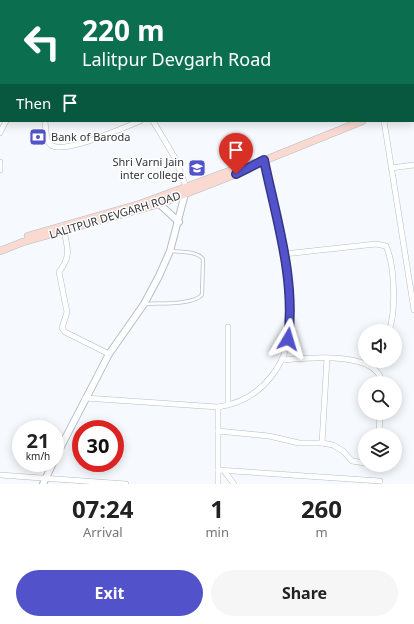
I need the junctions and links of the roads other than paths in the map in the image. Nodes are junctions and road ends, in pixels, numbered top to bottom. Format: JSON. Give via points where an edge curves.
{"nodes":[{"id":1,"x":45,"y":122,"type":"edge"},
{"id":2,"x":137,"y":122,"type":"edge"},
{"id":3,"x":154,"y":122,"type":"edge"},
{"id":4,"x":360,"y":122,"type":"edge"},
{"id":5,"x":384,"y":122,"type":"edge"},
{"id":6,"x":0,"y":162,"type":"edge"},
{"id":7,"x":261,"y":162,"type":"junction"},
{"id":8,"x":414,"y":165,"type":"edge"},
{"id":9,"x":391,"y":168,"type":"junction"},
{"id":10,"x":0,"y":170,"type":"edge"},
{"id":11,"x":186,"y":191,"type":"junction"},
{"id":12,"x":157,"y":202,"type":"junction"},
{"id":13,"x":178,"y":222,"type":"junction"},
{"id":14,"x":64,"y":231,"type":"junction"},
{"id":15,"x":0,"y":246,"type":"edge"},
{"id":16,"x":0,"y":251,"type":"edge"},
{"id":17,"x":170,"y":251,"type":"junction"},
{"id":18,"x":284,"y":254,"type":"junction"},
{"id":19,"x":144,"y":304,"type":"junction"},
{"id":20,"x":414,"y":310,"type":"edge"},
{"id":21,"x":392,"y":324,"type":"edge"},
{"id":22,"x":228,"y":327,"type":"dead end"},
{"id":23,"x":109,"y":354,"type":"junction"},
{"id":24,"x":327,"y":358,"type":"junction"},
{"id":25,"x":282,"y":360,"type":"junction"},
{"id":26,"x":358,"y":361,"type":"edge"},
{"id":27,"x":373,"y":368,"type":"edge"},
{"id":28,"x":380,"y":376,"type":"edge"},
{"id":29,"x":86,"y":398,"type":"junction"},
{"id":30,"x":228,"y":405,"type":"junction"},
{"id":31,"x":218,"y":407,"type":"junction"},
{"id":32,"x":218,"y":431,"type":"junction"},
{"id":33,"x":64,"y":441,"type":"edge"},
{"id":34,"x":322,"y":443,"type":"junction"},
{"id":35,"x":358,"y":462,"type":"edge"},
{"id":36,"x":218,"y":470,"type":"junction"},
{"id":37,"x":224,"y":471,"type":"junction"},
{"id":38,"x":49,"y":472,"type":"edge"},
{"id":39,"x":0,"y":475,"type":"edge"},
{"id":40,"x":380,"y":481,"type":"dead end"},
{"id":41,"x":44,"y":482,"type":"edge"},
{"id":42,"x":122,"y":484,"type":"edge"},
{"id":43,"x":126,"y":484,"type":"edge"},
{"id":44,"x":218,"y":484,"type":"edge"},
{"id":45,"x":234,"y":484,"type":"edge"}],
"edges":[{"from":1,"to":2,"type":"street","via":[[49,143],[60,148]]},
{"from":3,"to":11,"type":"street","via":[[175,158]]},
{"from":4,"to":7,"type":"main road","name":"LALITPUR DEVGARH ROAD"},
{"from":5,"to":9,"type":"street"},
{"from":6,"to":10,"type":"street"},
{"from":7,"to":11,"type":"main road","name":"LALITPUR DEVGARH ROAD","via":[[249,169]]},
{"from":7,"to":18,"type":"street"},
{"from":8,"to":9,"type":"street"},
{"from":9,"to":20,"type":"street"},
{"from":11,"to":12,"type":"main road","name":"LALITPUR DEVGARH ROAD"},
{"from":11,"to":13,"type":"street"},
{"from":12,"to":13,"type":"street"},
{"from":12,"to":14,"type":"main road","name":"LALITPUR DEVGARH ROAD"},
{"from":12,"to":15,"type":"main road"},
{"from":13,"to":17,"type":"street"},
{"from":14,"to":16,"type":"main road","name":"LALITPUR DEVGARH ROAD"},
{"from":14,"to":23,"type":"street","via":[[69,251],[59,272],[67,312],[62,328],[65,332]]},
{"from":17,"to":19,"type":"street"},
{"from":17,"to":19,"type":"lane","via":[[201,256],[202,295],[195,300]]},
{"from":18,"to":21,"type":"street","via":[[376,244],[386,246],[390,259],[394,299]]},
{"from":18,"to":25,"type":"street","via":[[291,319]]},
{"from":19,"to":23,"type":"street"},
{"from":22,"to":30,"type":"street"},
{"from":23,"to":29,"type":"street"},
{"from":24,"to":25,"type":"street"},
{"from":24,"to":26,"type":"street"},
{"from":24,"to":34,"type":"street"},
{"from":25,"to":30,"type":"street","via":[[273,375],[258,391],[248,398]]},
{"from":27,"to":28,"type":"street"},
{"from":29,"to":31,"type":"street"},
{"from":29,"to":33,"type":"street"},
{"from":30,"to":31,"type":"street"},
{"from":31,"to":32,"type":"street"},
{"from":32,"to":34,"type":"street","via":[[269,436],[299,443]]},
{"from":32,"to":36,"type":"street"},
{"from":34,"to":35,"type":"street","via":[[339,448],[352,462]]},
{"from":36,"to":37,"type":"street"},
{"from":36,"to":44,"type":"street"},
{"from":37,"to":40,"type":"street"},
{"from":37,"to":45,"type":"street"},
{"from":38,"to":41,"type":"street"},
{"from":39,"to":41,"type":"street"},
{"from":41,"to":42,"type":"street"},
{"from":42,"to":43,"type":"street"}]}
